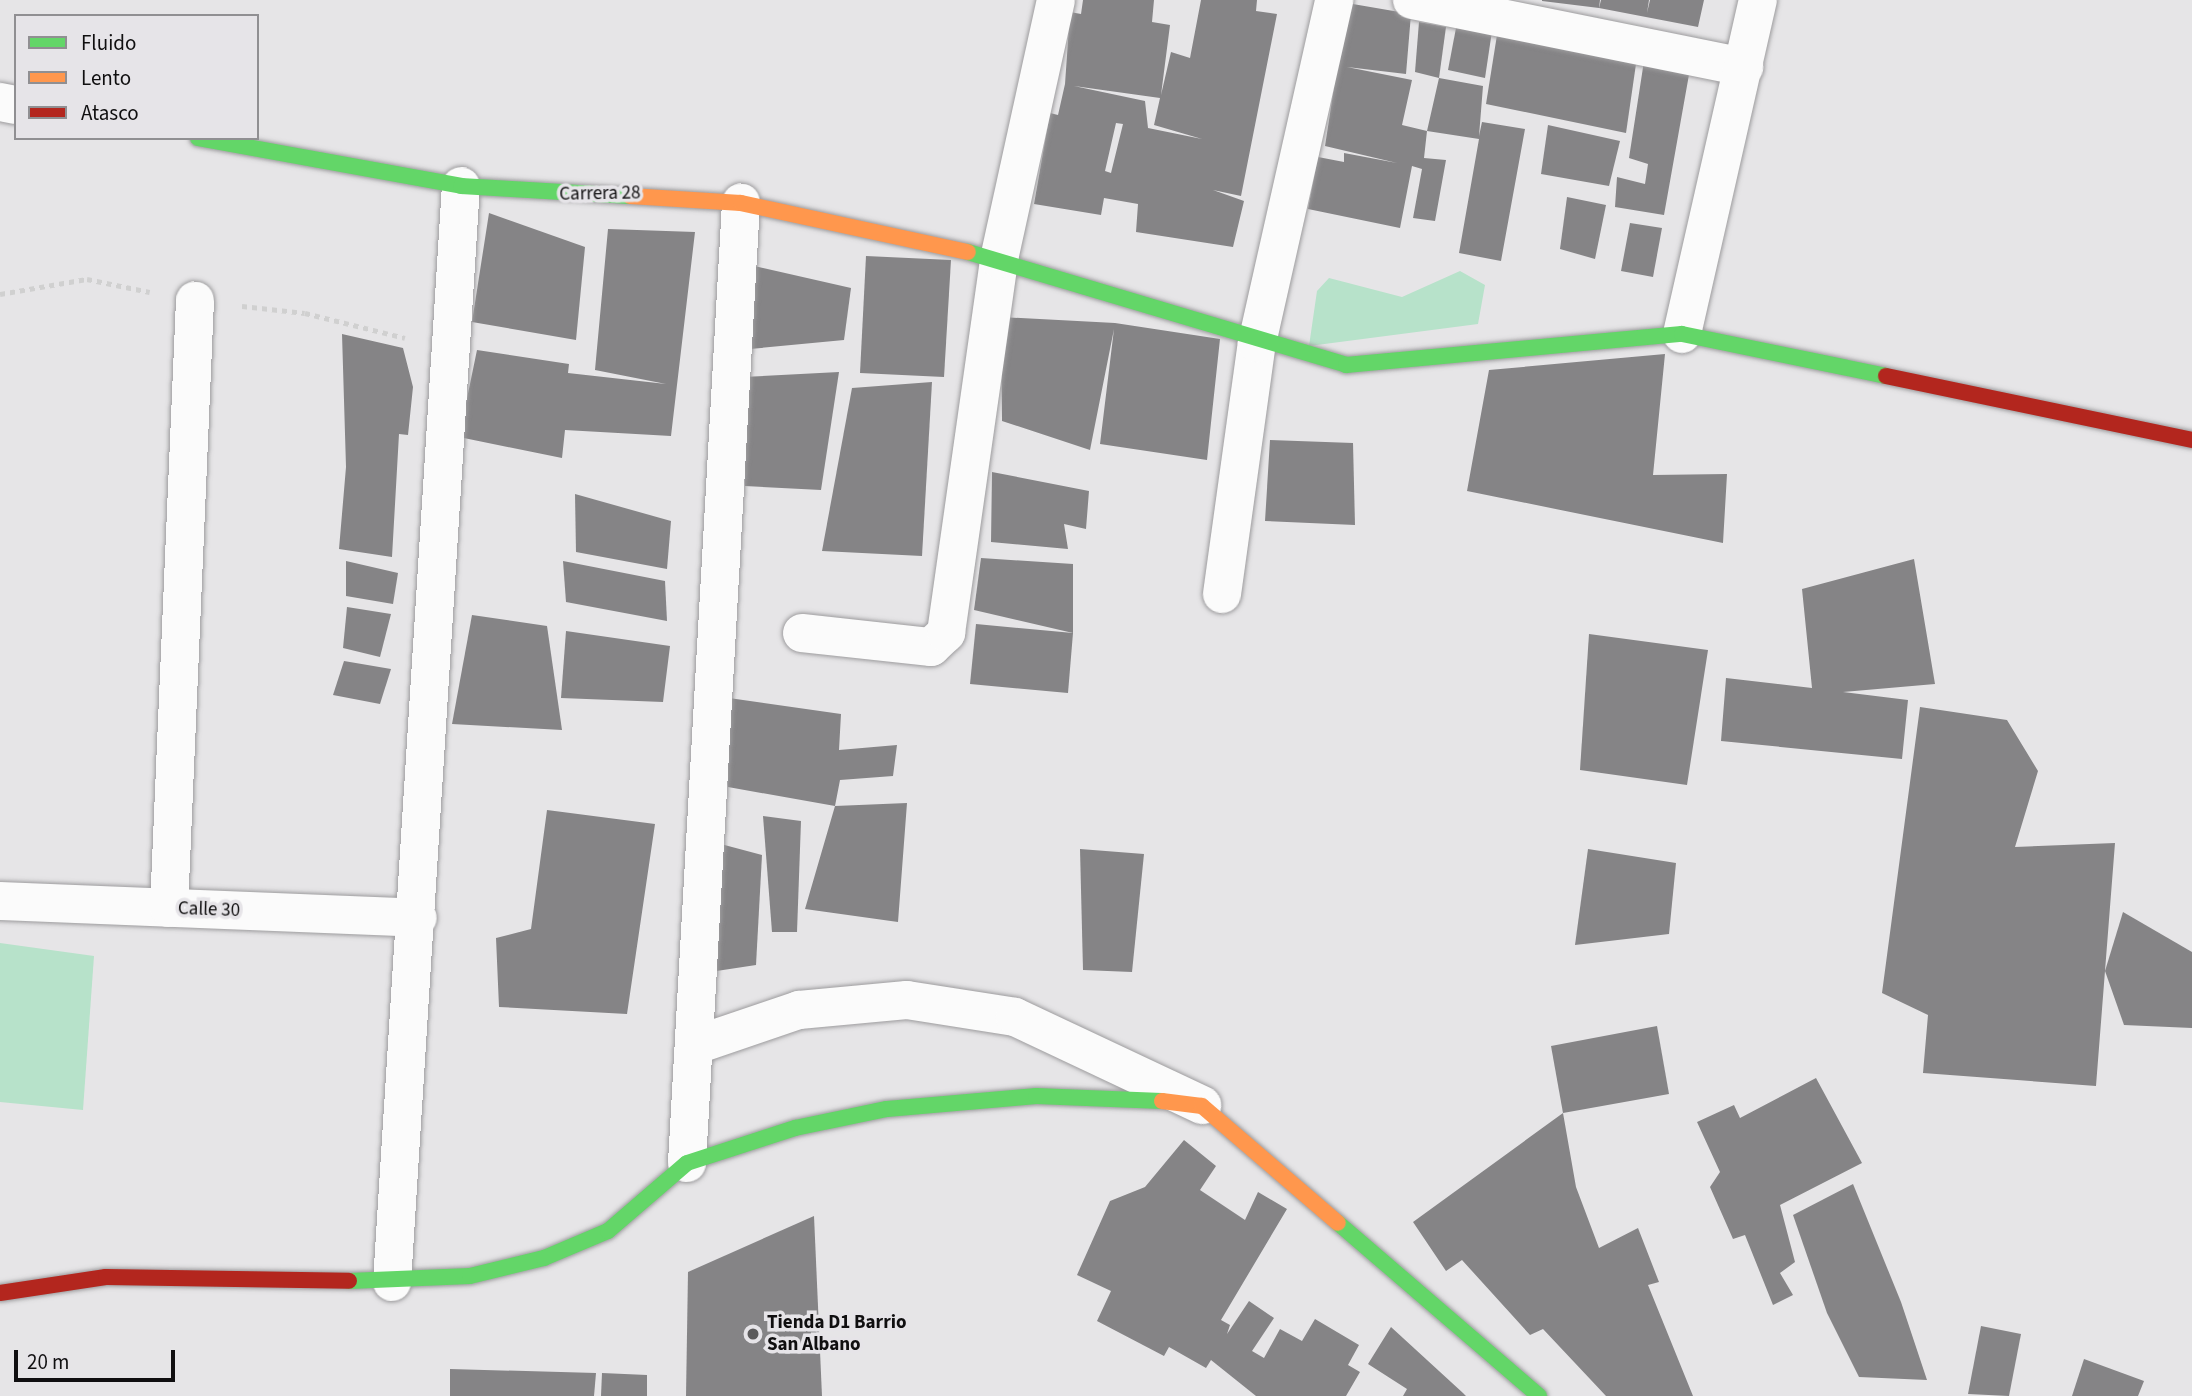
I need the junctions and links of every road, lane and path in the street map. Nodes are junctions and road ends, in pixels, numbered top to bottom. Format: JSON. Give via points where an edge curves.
{"nodes":[{"id":1,"x":1056,"y":0,"type":"edge"},
{"id":2,"x":1334,"y":0,"type":"edge"},
{"id":3,"x":1412,"y":0,"type":"edge"},
{"id":4,"x":1758,"y":0,"type":"edge"},
{"id":5,"x":1744,"y":67,"type":"junction"},
{"id":6,"x":209,"y":140,"type":"edge"},
{"id":7,"x":461,"y":186,"type":"junction"},
{"id":8,"x":741,"y":203,"type":"junction"},
{"id":9,"x":999,"y":260,"type":"junction"},
{"id":10,"x":195,"y":301,"type":"dead end"},
{"id":11,"x":1682,"y":334,"type":"junction"},
{"id":12,"x":1257,"y":343,"type":"junction"},
{"id":13,"x":2192,"y":440,"type":"edge"},
{"id":14,"x":1222,"y":594,"type":"dead end"},
{"id":15,"x":802,"y":633,"type":"dead end"},
{"id":16,"x":0,"y":901,"type":"edge"},
{"id":17,"x":169,"y":908,"type":"junction"},
{"id":18,"x":418,"y":918,"type":"junction"},
{"id":19,"x":696,"y":1045,"type":"junction"},
{"id":20,"x":1202,"y":1105,"type":"junction"},
{"id":21,"x":687,"y":1163,"type":"junction"},
{"id":22,"x":392,"y":1282,"type":"junction"},
{"id":23,"x":0,"y":1293,"type":"edge"},
{"id":24,"x":1539,"y":1396,"type":"edge"}],
"edges":[{"from":1,"to":9,"type":"street"},
{"from":2,"to":12,"type":"street"},
{"from":3,"to":5,"type":"street"},
{"from":4,"to":5,"type":"street"},
{"from":5,"to":11,"type":"street"},
{"from":6,"to":7,"type":"street","name":"Carrera 28"},
{"from":7,"to":8,"type":"street","name":"Carrera 28"},
{"from":7,"to":18,"type":"street"},
{"from":8,"to":9,"type":"street","name":"Carrera 28"},
{"from":8,"to":19,"type":"street"},
{"from":9,"to":12,"type":"street","name":"Carrera 28"},
{"from":9,"to":15,"type":"street","via":[[946,633],[931,647]]},
{"from":10,"to":17,"type":"street"},
{"from":11,"to":12,"type":"street","name":"Carrera 28","via":[[1346,365]]},
{"from":11,"to":13,"type":"street","name":"Carrera 28"},
{"from":12,"to":14,"type":"street"},
{"from":16,"to":17,"type":"street","name":"Calle 30"},
{"from":17,"to":18,"type":"street","name":"Calle 30"},
{"from":18,"to":22,"type":"street"},
{"from":19,"to":20,"type":"street","via":[[799,1010],[907,1000],[1014,1017]]},
{"from":19,"to":21,"type":"street"},
{"from":20,"to":21,"type":"street","via":[[1036,1096],[887,1109],[795,1128]]},
{"from":20,"to":24,"type":"street"},
{"from":21,"to":22,"type":"street","via":[[608,1231],[544,1258],[470,1276]]},
{"from":22,"to":23,"type":"street","via":[[106,1277]]}]}
